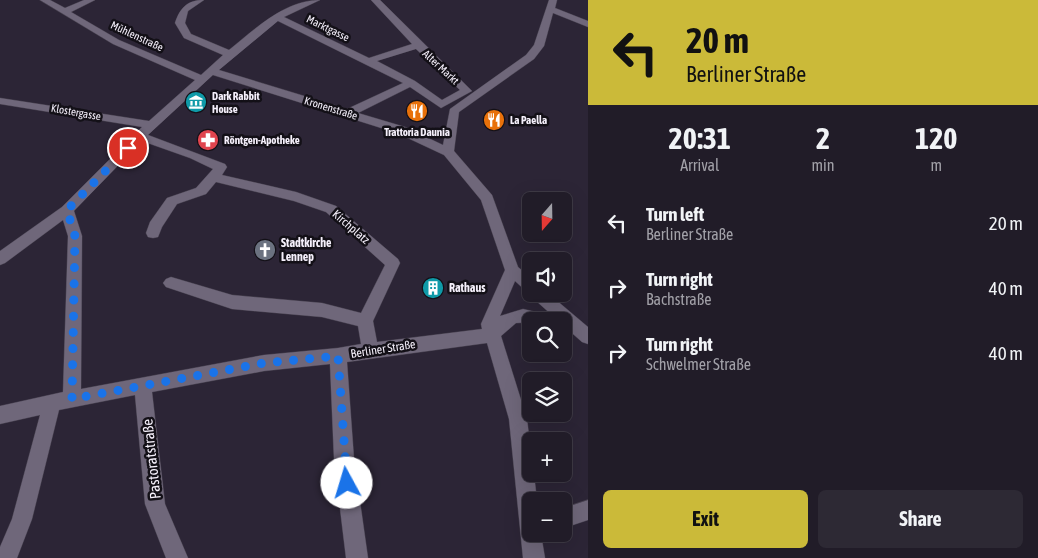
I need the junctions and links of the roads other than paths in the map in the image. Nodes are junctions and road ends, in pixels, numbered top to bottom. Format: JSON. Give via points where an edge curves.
{"nodes":[{"id":1,"x":44,"y":0,"type":"edge"},
{"id":2,"x":91,"y":0,"type":"edge"},
{"id":3,"x":200,"y":0,"type":"edge"},
{"id":4,"x":316,"y":0,"type":"edge"},
{"id":5,"x":375,"y":0,"type":"edge"},
{"id":6,"x":552,"y":4,"type":"edge"},
{"id":7,"x":64,"y":12,"type":"junction"},
{"id":8,"x":277,"y":17,"type":"junction"},
{"id":9,"x":588,"y":24,"type":"edge"},
{"id":10,"x":418,"y":45,"type":"junction"},
{"id":11,"x":230,"y":54,"type":"junction"},
{"id":12,"x":368,"y":61,"type":"junction"},
{"id":13,"x":207,"y":75,"type":"junction"},
{"id":14,"x":411,"y":83,"type":"junction"},
{"id":15,"x":0,"y":101,"type":"edge"},
{"id":16,"x":458,"y":105,"type":"junction"},
{"id":17,"x":348,"y":113,"type":"junction"},
{"id":18,"x":151,"y":125,"type":"junction"},
{"id":19,"x":140,"y":136,"type":"junction"},
{"id":20,"x":448,"y":152,"type":"junction"},
{"id":21,"x":213,"y":177,"type":"junction"},
{"id":22,"x":67,"y":210,"type":"junction"},
{"id":23,"x":154,"y":233,"type":"dead end"},
{"id":24,"x":0,"y":259,"type":"edge"},
{"id":25,"x":512,"y":270,"type":"junction"},
{"id":26,"x":522,"y":279,"type":"edge"},
{"id":27,"x":171,"y":283,"type":"dead end"},
{"id":28,"x":548,"y":302,"type":"edge"},
{"id":29,"x":522,"y":316,"type":"edge"},
{"id":30,"x":365,"y":321,"type":"junction"},
{"id":31,"x":572,"y":331,"type":"edge"},
{"id":32,"x":491,"y":335,"type":"junction"},
{"id":33,"x":588,"y":338,"type":"edge"},
{"id":34,"x":370,"y":350,"type":"junction"},
{"id":35,"x":338,"y":356,"type":"junction"},
{"id":36,"x":143,"y":386,"type":"junction"},
{"id":37,"x":72,"y":399,"type":"junction"},
{"id":38,"x":52,"y":404,"type":"junction"},
{"id":39,"x":0,"y":415,"type":"edge"},
{"id":40,"x":527,"y":492,"type":"edge"},
{"id":41,"x":588,"y":510,"type":"edge"},
{"id":42,"x":572,"y":515,"type":"edge"},
{"id":43,"x":533,"y":542,"type":"edge"},
{"id":44,"x":6,"y":558,"type":"edge"},
{"id":45,"x":177,"y":558,"type":"edge"},
{"id":46,"x":357,"y":558,"type":"edge"},
{"id":47,"x":534,"y":558,"type":"edge"}],
"edges":[{"from":1,"to":7,"type":"street","name":"Mühlenstraße"},
{"from":2,"to":7,"type":"street"},
{"from":3,"to":11,"type":"street","via":[[184,10],[180,23],[187,36]]},
{"from":4,"to":8,"type":"street"},
{"from":5,"to":10,"type":"street"},
{"from":6,"to":9,"type":"street"},
{"from":6,"to":16,"type":"street","via":[[539,46],[530,57]]},
{"from":7,"to":13,"type":"street","name":"Mühlenstraße","via":[[116,42]]},
{"from":8,"to":11,"type":"street"},
{"from":8,"to":12,"type":"street","name":"Marktgasse"},
{"from":10,"to":12,"type":"street","name":"Alter Markt"},
{"from":10,"to":16,"type":"street","name":"Alter Markt","via":[[467,91]]},
{"from":11,"to":13,"type":"street"},
{"from":12,"to":14,"type":"street","name":"Alter Markt"},
{"from":13,"to":17,"type":"street","name":"Kronenstraße"},
{"from":13,"to":18,"type":"street"},
{"from":14,"to":16,"type":"street","name":"Alter Markt","via":[[441,105]]},
{"from":14,"to":17,"type":"street"},
{"from":15,"to":18,"type":"street","name":"Klostergasse"},
{"from":16,"to":20,"type":"street","name":"Alter Markt"},
{"from":17,"to":20,"type":"street","name":"Kronenstraße","via":[[401,130]]},
{"from":18,"to":19,"type":"street"},
{"from":19,"to":21,"type":"street","via":[[221,167]]},
{"from":19,"to":22,"type":"street"},
{"from":20,"to":25,"type":"street","via":[[487,198]]},
{"from":21,"to":23,"type":"street","via":[[201,191],[172,201],[155,226]]},
{"from":21,"to":30,"type":"street","name":"Kirchplatz","via":[[331,209],[393,263]]},
{"from":22,"to":24,"type":"street"},
{"from":22,"to":37,"type":"street","via":[[75,236]]},
{"from":25,"to":26,"type":"street"},
{"from":25,"to":32,"type":"street","via":[[489,324]]},
{"from":27,"to":30,"type":"street","via":[[232,302],[322,310]]},
{"from":28,"to":33,"type":"street"},
{"from":29,"to":32,"type":"street","via":[[515,315],[504,321]]},
{"from":30,"to":34,"type":"street"},
{"from":31,"to":33,"type":"street"},
{"from":32,"to":34,"type":"street","name":"Berliner Straße"},
{"from":32,"to":40,"type":"street","via":[[518,419]]},
{"from":34,"to":35,"type":"street","name":"Berliner Straße"},
{"from":35,"to":36,"type":"street","name":"Berliner Straße","via":[[264,363]]},
{"from":35,"to":46,"type":"street","via":[[344,459]]},
{"from":36,"to":37,"type":"street","name":"Berliner Straße"},
{"from":36,"to":45,"type":"street","name":"Pastoratstraße","via":[[155,504]]},
{"from":37,"to":38,"type":"street","name":"Berliner Straße"},
{"from":38,"to":39,"type":"street","name":"Berliner Straße"},
{"from":38,"to":44,"type":"street","via":[[22,519]]},
{"from":41,"to":42,"type":"street"},
{"from":43,"to":47,"type":"street"}]}
